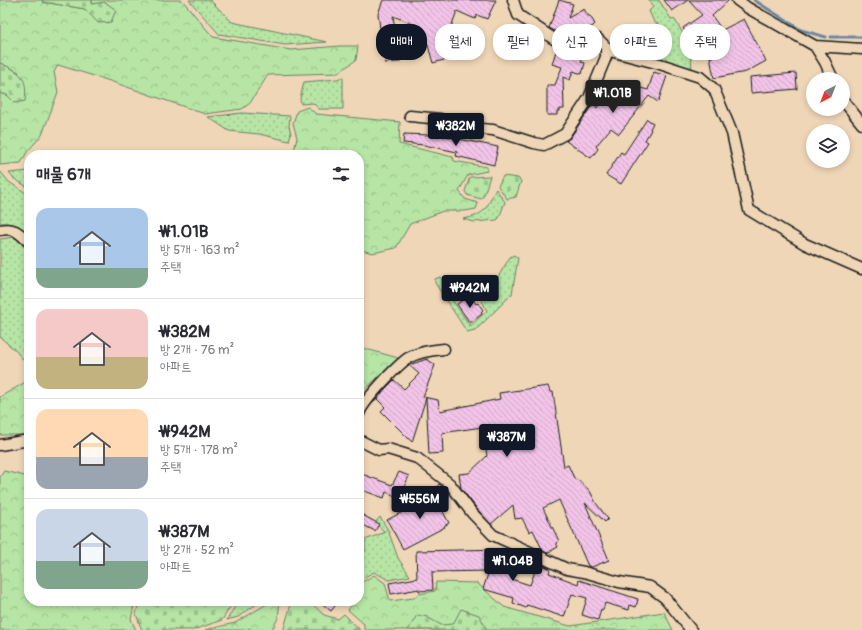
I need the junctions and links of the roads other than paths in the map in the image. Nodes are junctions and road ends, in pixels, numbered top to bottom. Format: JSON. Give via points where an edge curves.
{"nodes":[{"id":1,"x":513,"y":0,"type":"edge"},
{"id":2,"x":737,"y":0,"type":"edge"},
{"id":3,"x":815,"y":46,"type":"junction"},
{"id":4,"x":606,"y":47,"type":"junction"},
{"id":5,"x":862,"y":49,"type":"edge"},
{"id":6,"x":830,"y":72,"type":"edge"},
{"id":7,"x":850,"y":109,"type":"edge"},
{"id":8,"x":410,"y":116,"type":"dead end"},
{"id":9,"x":862,"y":124,"type":"edge"},
{"id":10,"x":0,"y":230,"type":"edge"},
{"id":11,"x":24,"y":237,"type":"edge"},
{"id":12,"x":862,"y":270,"type":"edge"},
{"id":13,"x":444,"y":349,"type":"dead end"},
{"id":14,"x":364,"y":404,"type":"edge"},
{"id":15,"x":24,"y":441,"type":"edge"},
{"id":16,"x":364,"y":442,"type":"edge"},
{"id":17,"x":0,"y":445,"type":"edge"},
{"id":18,"x":691,"y":630,"type":"edge"}],
"edges":[{"from":1,"to":4,"type":"street","via":[[518,15],[557,41],[590,38],[598,39]]},
{"from":2,"to":3,"type":"street"},
{"from":3,"to":5,"type":"street"},
{"from":3,"to":6,"type":"street"},
{"from":4,"to":8,"type":"street","via":[[606,57],[589,98],[565,134],[544,145],[493,130],[458,126],[440,119]]},
{"from":4,"to":12,"type":"street","via":[[610,51],[700,77],[714,89],[732,133],[748,210],[805,244]]},
{"from":7,"to":9,"type":"street"},
{"from":10,"to":11,"type":"street","via":[[18,231]]},
{"from":13,"to":14,"type":"street","via":[[429,350],[408,358]]},
{"from":15,"to":17,"type":"street"},
{"from":16,"to":18,"type":"street","via":[[379,450],[393,450],[417,458],[450,484],[493,535],[567,569],[650,587],[665,598]]}]}
